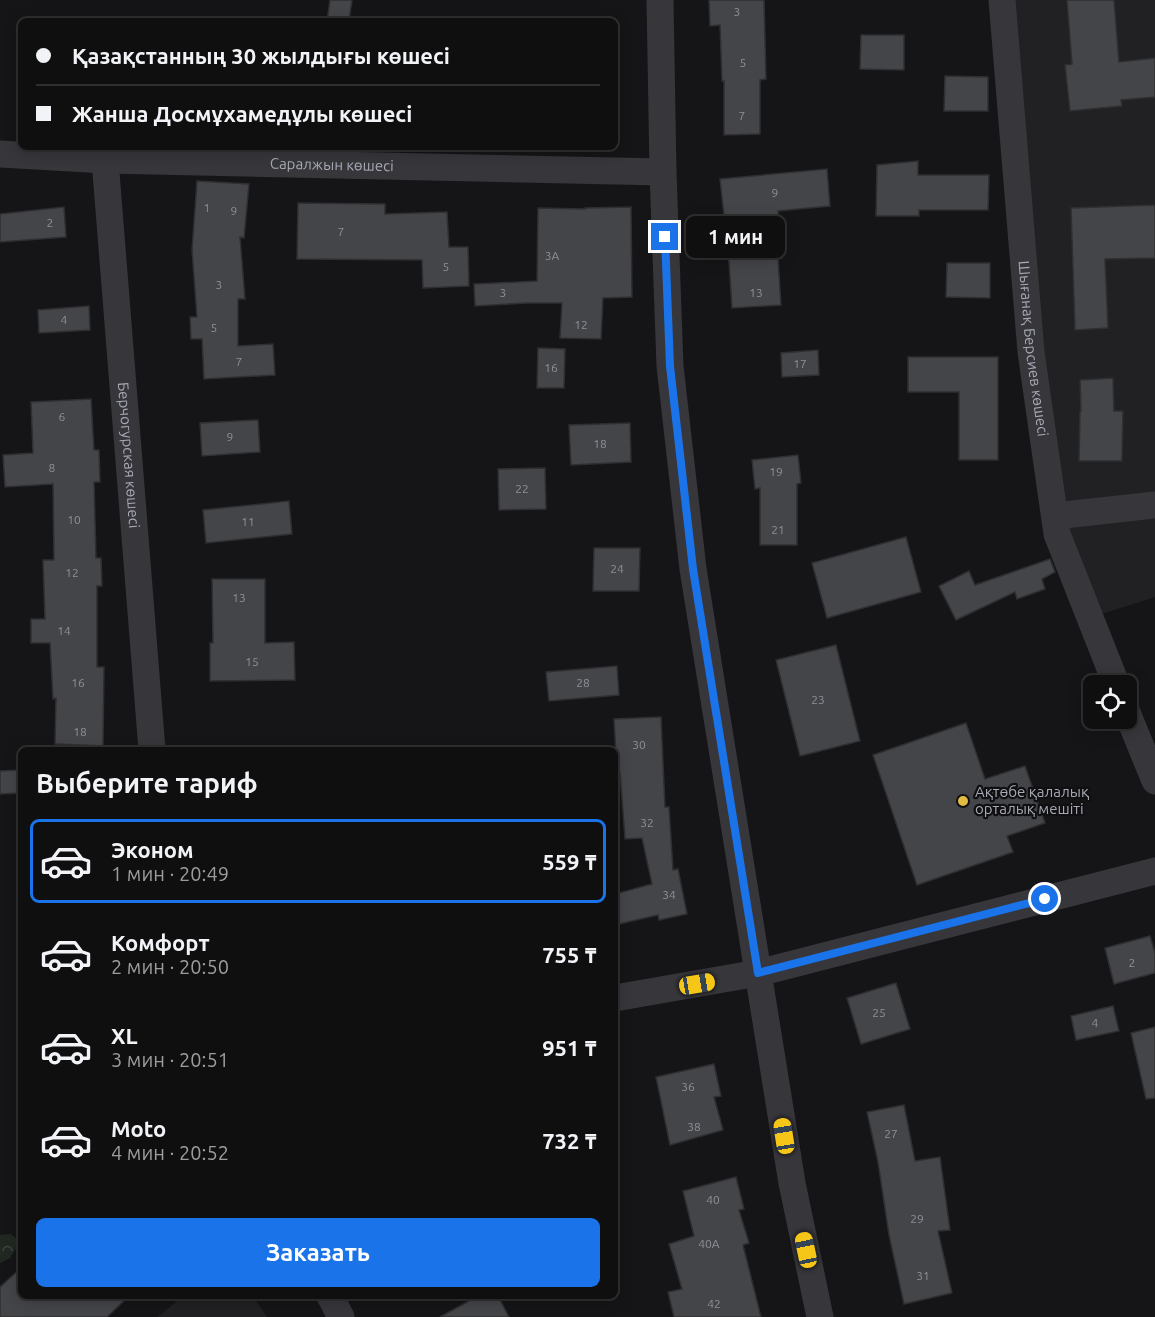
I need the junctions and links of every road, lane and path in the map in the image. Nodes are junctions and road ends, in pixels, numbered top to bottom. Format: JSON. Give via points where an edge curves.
{"nodes":[{"id":1,"x":660,"y":0,"type":"edge"},
{"id":2,"x":1002,"y":0,"type":"edge"},
{"id":3,"x":0,"y":154,"type":"edge"},
{"id":4,"x":105,"y":160,"type":"junction"},
{"id":5,"x":663,"y":172,"type":"junction"},
{"id":6,"x":1155,"y":505,"type":"edge"},
{"id":7,"x":1054,"y":516,"type":"junction"},
{"id":8,"x":1112,"y":675,"type":"edge"},
{"id":9,"x":1134,"y":729,"type":"edge"},
{"id":10,"x":152,"y":747,"type":"edge"},
{"id":11,"x":1155,"y":782,"type":"edge"},
{"id":12,"x":1155,"y":871,"type":"edge"},
{"id":13,"x":758,"y":973,"type":"junction"},
{"id":14,"x":618,"y":997,"type":"edge"},
{"id":15,"x":332,"y":1299,"type":"edge"},
{"id":16,"x":341,"y":1317,"type":"edge"},
{"id":17,"x":820,"y":1317,"type":"edge"}],
"edges":[{"from":1,"to":5,"type":"street"},
{"from":2,"to":7,"type":"street","name":"Шығанақ Берсиев көшесі","via":[[1031,352]]},
{"from":3,"to":4,"type":"street","name":"Саралжын көшесі"},
{"from":4,"to":5,"type":"street","name":"Саралжын көшесі"},
{"from":4,"to":10,"type":"street","name":"Берчогурская көшесі"},
{"from":5,"to":13,"type":"street","via":[[670,366],[693,569]]},
{"from":6,"to":7,"type":"street"},
{"from":7,"to":8,"type":"street","name":"Шығанақ Берсиев көшесі","via":[[1057,534]]},
{"from":9,"to":11,"type":"street"},
{"from":12,"to":13,"type":"street"},
{"from":13,"to":14,"type":"street"},
{"from":13,"to":17,"type":"street","via":[[792,1183]]},
{"from":15,"to":16,"type":"street"}]}
